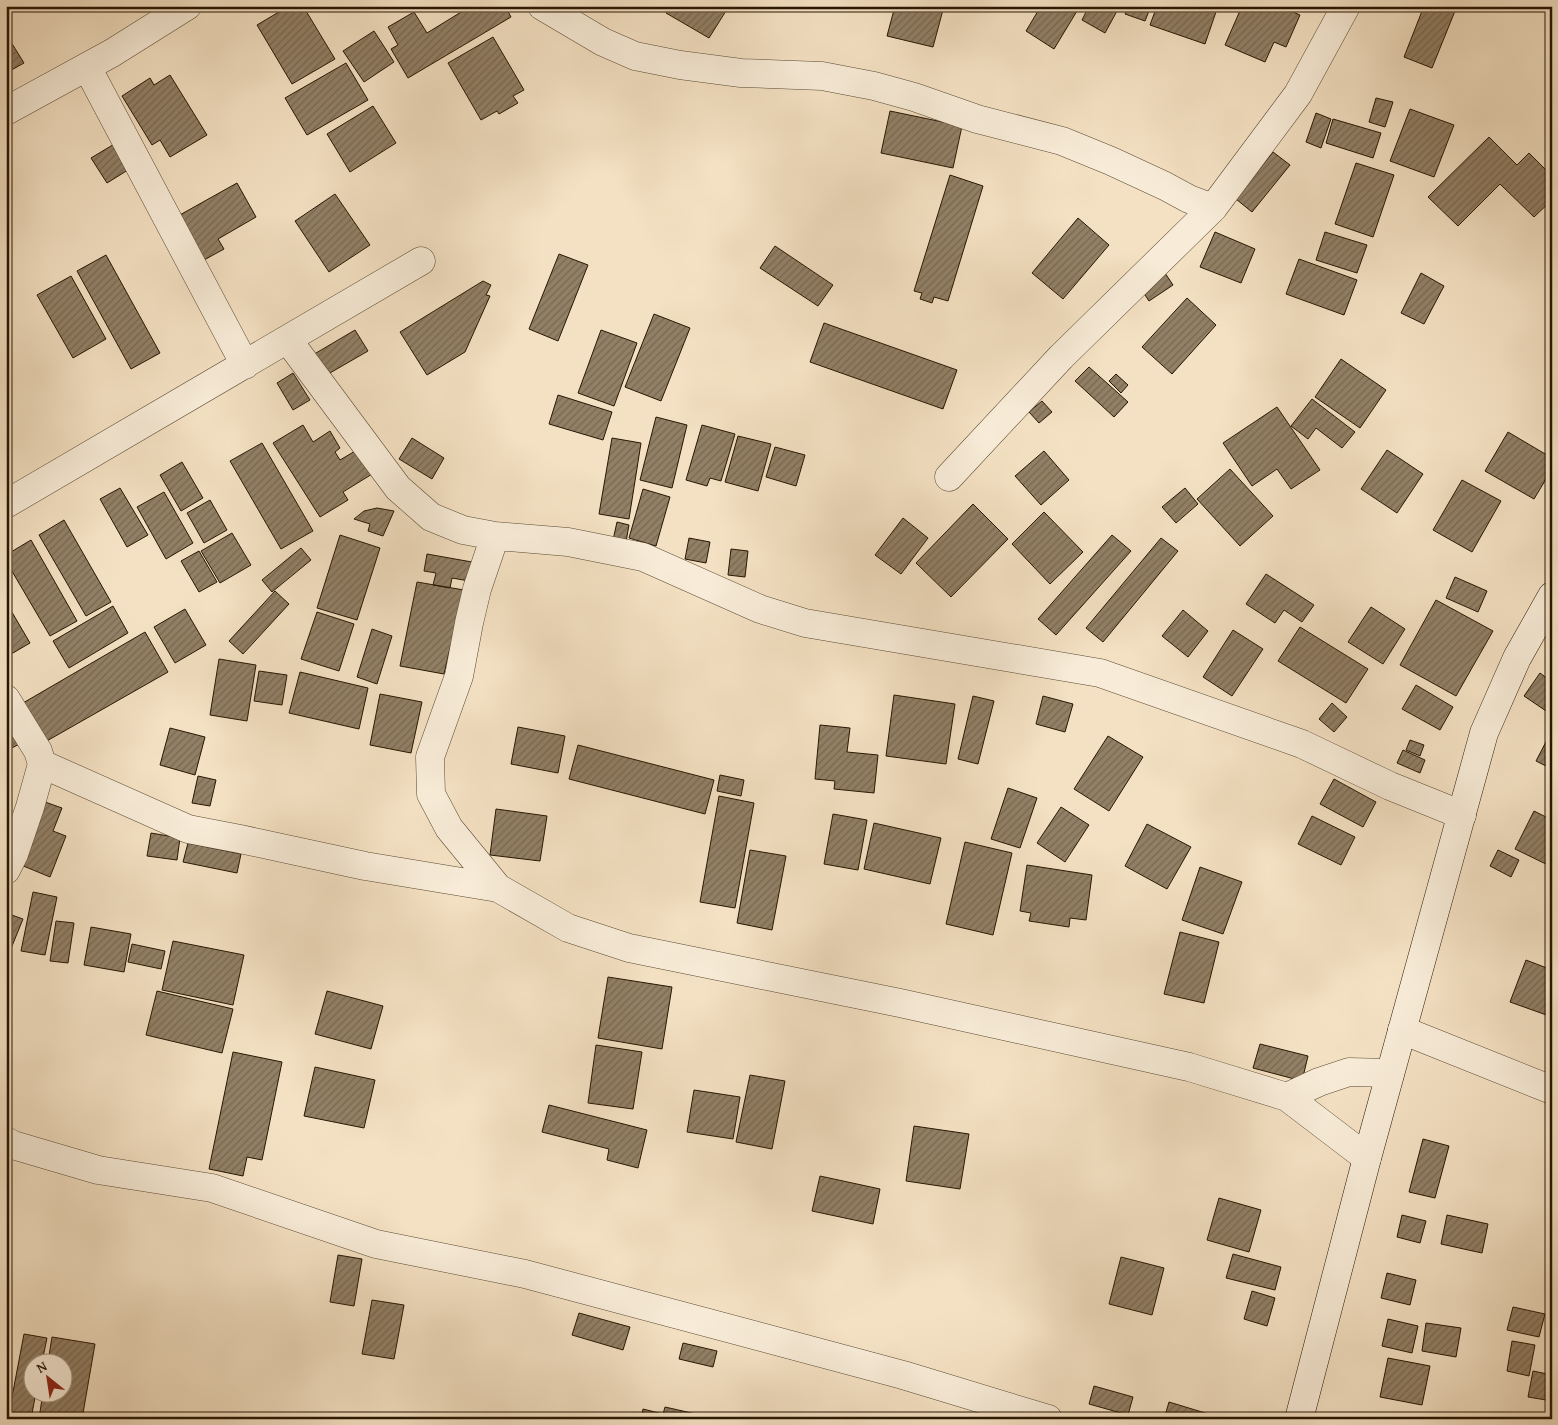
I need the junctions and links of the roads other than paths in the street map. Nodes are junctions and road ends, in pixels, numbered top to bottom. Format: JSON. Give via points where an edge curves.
{"nodes":[{"id":1,"x":187,"y":6,"type":"edge"},
{"id":2,"x":542,"y":6,"type":"edge"},
{"id":3,"x":1346,"y":6,"type":"edge"},
{"id":4,"x":87,"y":67,"type":"junction"},
{"id":5,"x":6,"y":111,"type":"edge"},
{"id":6,"x":1213,"y":208,"type":"junction"},
{"id":7,"x":421,"y":261,"type":"dead end"},
{"id":8,"x":288,"y":340,"type":"junction"},
{"id":9,"x":246,"y":364,"type":"junction"},
{"id":10,"x":948,"y":477,"type":"dead end"},
{"id":11,"x":6,"y":504,"type":"edge"},
{"id":12,"x":495,"y":536,"type":"junction"},
{"id":13,"x":1552,"y":596,"type":"edge"},
{"id":14,"x":6,"y":700,"type":"edge"},
{"id":15,"x":42,"y":764,"type":"junction"},
{"id":16,"x":1462,"y":815,"type":"junction"},
{"id":17,"x":6,"y":870,"type":"edge"},
{"id":18,"x":498,"y":888,"type":"junction"},
{"id":19,"x":1402,"y":1030,"type":"junction"},
{"id":20,"x":1390,"y":1073,"type":"junction"},
{"id":21,"x":1552,"y":1090,"type":"edge"},
{"id":22,"x":1287,"y":1097,"type":"junction"},
{"id":23,"x":6,"y":1141,"type":"edge"},
{"id":24,"x":1367,"y":1158,"type":"junction"},
{"id":25,"x":1048,"y":1419,"type":"edge"},
{"id":26,"x":1299,"y":1419,"type":"edge"}],
"edges":[{"from":1,"to":4,"type":"street"},
{"from":2,"to":6,"type":"street","via":[[603,42],[635,56],[741,74],[822,76],[874,86],[977,119],[1062,141]]},
{"from":3,"to":6,"type":"street","via":[[1298,94]]},
{"from":4,"to":5,"type":"street"},
{"from":4,"to":9,"type":"street"},
{"from":6,"to":10,"type":"street","via":[[1061,357]]},
{"from":7,"to":8,"type":"street"},
{"from":8,"to":9,"type":"street"},
{"from":8,"to":12,"type":"street","via":[[398,488],[431,517],[463,530]]},
{"from":9,"to":11,"type":"street"},
{"from":12,"to":16,"type":"street","via":[[568,542],[643,557],[760,609],[804,623],[1100,674],[1302,744],[1390,786]]},
{"from":12,"to":18,"type":"street","via":[[477,589],[459,676],[430,757],[431,794],[448,828]]},
{"from":13,"to":16,"type":"street","via":[[1517,658],[1484,733]]},
{"from":14,"to":15,"type":"street","via":[[38,750]]},
{"from":15,"to":17,"type":"street"},
{"from":15,"to":18,"type":"street","via":[[188,829],[364,866]]},
{"from":16,"to":19,"type":"street"},
{"from":18,"to":22,"type":"street","via":[[568,928],[629,948],[900,1003],[1189,1067]]},
{"from":19,"to":20,"type":"street"},
{"from":19,"to":21,"type":"street"},
{"from":20,"to":22,"type":"street","via":[[1349,1072]]},
{"from":20,"to":24,"type":"street"},
{"from":22,"to":24,"type":"street"},
{"from":23,"to":25,"type":"street","via":[[98,1170],[212,1188],[376,1244],[525,1274],[903,1375]]},
{"from":24,"to":26,"type":"street"}]}
